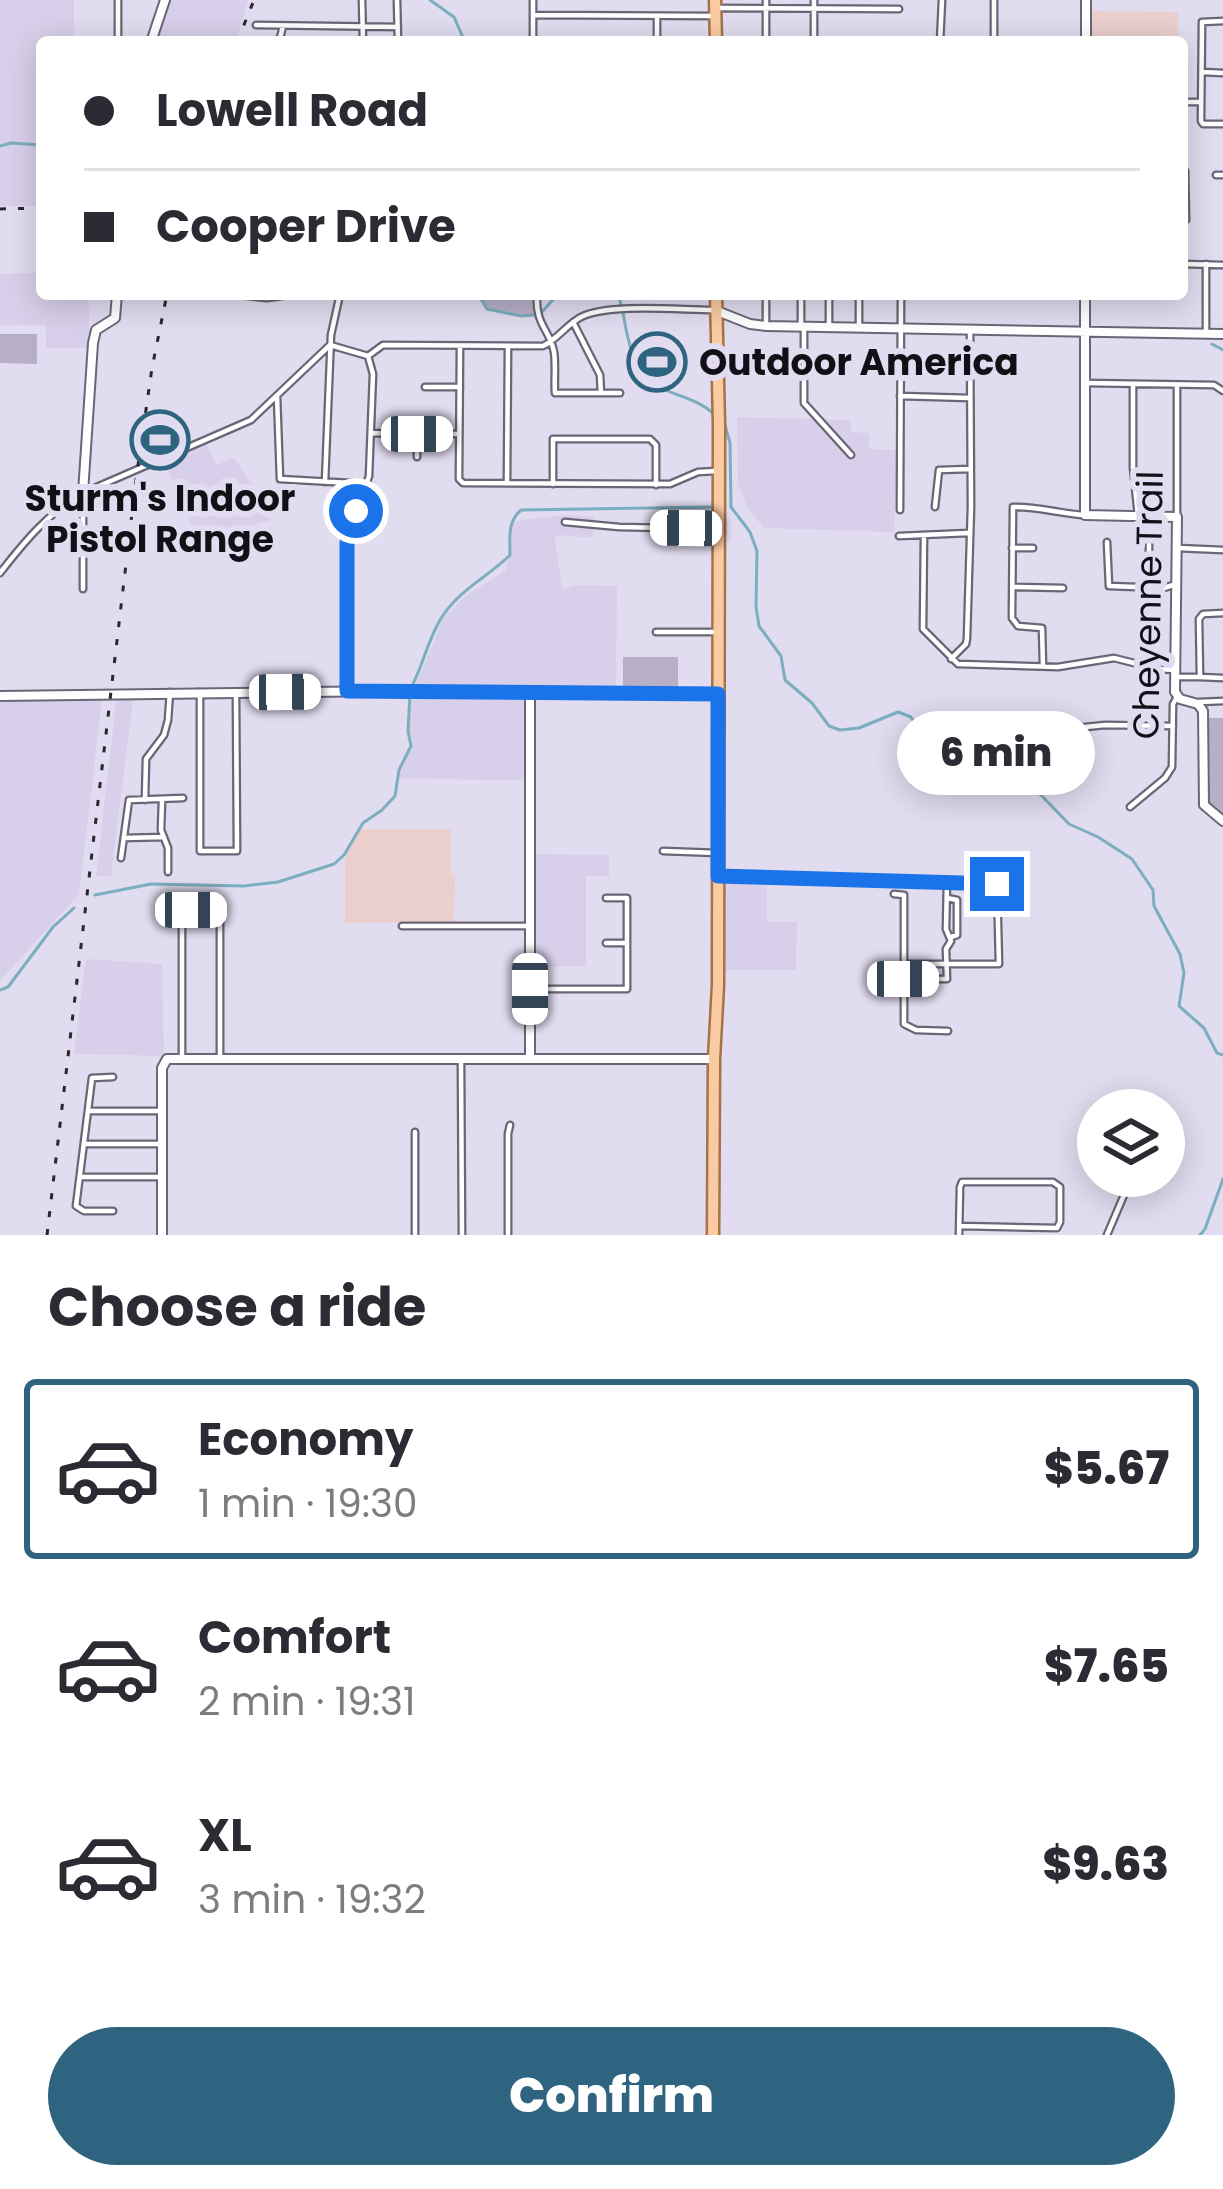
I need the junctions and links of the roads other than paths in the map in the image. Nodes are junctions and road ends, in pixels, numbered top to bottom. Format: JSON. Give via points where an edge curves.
{"nodes":[{"id":1,"x":118,"y":0,"type":"edge"},
{"id":2,"x":165,"y":0,"type":"edge"},
{"id":3,"x":362,"y":0,"type":"edge"},
{"id":4,"x":397,"y":0,"type":"edge"},
{"id":5,"x":533,"y":0,"type":"edge"},
{"id":6,"x":942,"y":0,"type":"edge"},
{"id":7,"x":994,"y":0,"type":"edge"},
{"id":8,"x":1086,"y":0,"type":"edge"},
{"id":9,"x":766,"y":4,"type":"edge"},
{"id":10,"x":814,"y":4,"type":"edge"},
{"id":11,"x":839,"y":4,"type":"edge"},
{"id":12,"x":716,"y":8,"type":"edge"},
{"id":13,"x":899,"y":9,"type":"dead end"},
{"id":14,"x":533,"y":15,"type":"junction"},
{"id":15,"x":657,"y":16,"type":"junction"},
{"id":16,"x":1223,"y":21,"type":"edge"},
{"id":17,"x":256,"y":26,"type":"dead end"},
{"id":18,"x":283,"y":26,"type":"junction"},
{"id":19,"x":362,"y":27,"type":"junction"},
{"id":20,"x":398,"y":27,"type":"junction"},
{"id":21,"x":118,"y":36,"type":"edge"},
{"id":22,"x":153,"y":36,"type":"edge"},
{"id":23,"x":280,"y":36,"type":"edge"},
{"id":24,"x":362,"y":36,"type":"edge"},
{"id":25,"x":398,"y":36,"type":"edge"},
{"id":26,"x":533,"y":36,"type":"edge"},
{"id":27,"x":657,"y":36,"type":"edge"},
{"id":28,"x":766,"y":36,"type":"edge"},
{"id":29,"x":814,"y":36,"type":"edge"},
{"id":30,"x":940,"y":36,"type":"edge"},
{"id":31,"x":994,"y":36,"type":"edge"},
{"id":32,"x":1086,"y":36,"type":"edge"},
{"id":33,"x":1202,"y":72,"type":"junction"},
{"id":34,"x":1223,"y":73,"type":"edge"},
{"id":35,"x":1188,"y":102,"type":"edge"},
{"id":36,"x":1202,"y":102,"type":"junction"},
{"id":37,"x":1223,"y":124,"type":"edge"},
{"id":38,"x":1188,"y":264,"type":"edge"},
{"id":39,"x":1206,"y":264,"type":"junction"},
{"id":40,"x":1222,"y":265,"type":"edge"},
{"id":41,"x":116,"y":300,"type":"edge"},
{"id":42,"x":339,"y":300,"type":"edge"},
{"id":43,"x":537,"y":300,"type":"edge"},
{"id":44,"x":716,"y":300,"type":"edge"},
{"id":45,"x":766,"y":300,"type":"edge"},
{"id":46,"x":802,"y":300,"type":"edge"},
{"id":47,"x":829,"y":300,"type":"edge"},
{"id":48,"x":859,"y":300,"type":"edge"},
{"id":49,"x":901,"y":300,"type":"edge"},
{"id":50,"x":1085,"y":300,"type":"edge"},
{"id":51,"x":682,"y":310,"type":"junction"},
{"id":52,"x":716,"y":310,"type":"junction"},
{"id":53,"x":739,"y":320,"type":"junction"},
{"id":54,"x":682,"y":321,"type":"dead end"},
{"id":55,"x":573,"y":322,"type":"junction"},
{"id":56,"x":766,"y":326,"type":"junction"},
{"id":57,"x":803,"y":327,"type":"junction"},
{"id":58,"x":829,"y":327,"type":"junction"},
{"id":59,"x":859,"y":328,"type":"junction"},
{"id":60,"x":900,"y":329,"type":"junction"},
{"id":61,"x":970,"y":330,"type":"junction"},
{"id":62,"x":1085,"y":332,"type":"junction"},
{"id":63,"x":1206,"y":334,"type":"junction"},
{"id":64,"x":1223,"y":334,"type":"edge"},
{"id":65,"x":717,"y":340,"type":"junction"},
{"id":66,"x":550,"y":342,"type":"junction"},
{"id":67,"x":330,"y":345,"type":"junction"},
{"id":68,"x":460,"y":346,"type":"junction"},
{"id":69,"x":508,"y":346,"type":"junction"},
{"id":70,"x":368,"y":356,"type":"junction"},
{"id":71,"x":1085,"y":383,"type":"junction"},
{"id":72,"x":1133,"y":384,"type":"junction"},
{"id":73,"x":1177,"y":385,"type":"junction"},
{"id":74,"x":460,"y":387,"type":"junction"},
{"id":75,"x":425,"y":388,"type":"dead end"},
{"id":76,"x":1223,"y":391,"type":"edge"},
{"id":77,"x":601,"y":393,"type":"junction"},
{"id":78,"x":620,"y":393,"type":"dead end"},
{"id":79,"x":278,"y":396,"type":"junction"},
{"id":80,"x":900,"y":396,"type":"junction"},
{"id":81,"x":970,"y":398,"type":"junction"},
{"id":82,"x":371,"y":434,"type":"junction"},
{"id":83,"x":417,"y":434,"type":"junction"},
{"id":84,"x":459,"y":434,"type":"junction"},
{"id":85,"x":851,"y":455,"type":"dead end"},
{"id":86,"x":417,"y":457,"type":"dead end"},
{"id":87,"x":969,"y":470,"type":"junction"},
{"id":88,"x":719,"y":472,"type":"junction"},
{"id":89,"x":325,"y":482,"type":"junction"},
{"id":90,"x":507,"y":483,"type":"junction"},
{"id":91,"x":368,"y":484,"type":"junction"},
{"id":92,"x":553,"y":484,"type":"junction"},
{"id":93,"x":656,"y":485,"type":"junction"},
{"id":94,"x":83,"y":493,"type":"junction"},
{"id":95,"x":1085,"y":502,"type":"junction"},
{"id":96,"x":935,"y":507,"type":"dead end"},
{"id":97,"x":900,"y":510,"type":"dead end"},
{"id":98,"x":1085,"y":515,"type":"junction"},
{"id":99,"x":1101,"y":515,"type":"junction"},
{"id":100,"x":1138,"y":516,"type":"junction"},
{"id":101,"x":1177,"y":517,"type":"junction"},
{"id":102,"x":566,"y":522,"type":"dead end"},
{"id":103,"x":719,"y":529,"type":"junction"},
{"id":104,"x":968,"y":533,"type":"junction"},
{"id":105,"x":924,"y":535,"type":"junction"},
{"id":106,"x":898,"y":536,"type":"dead end"},
{"id":107,"x":1107,"y":542,"type":"dead end"},
{"id":108,"x":1150,"y":544,"type":"dead end"},
{"id":109,"x":1012,"y":548,"type":"junction"},
{"id":110,"x":1033,"y":548,"type":"dead end"},
{"id":111,"x":1177,"y":548,"type":"junction"},
{"id":112,"x":1223,"y":550,"type":"edge"},
{"id":113,"x":0,"y":572,"type":"edge"},
{"id":114,"x":1012,"y":587,"type":"junction"},
{"id":115,"x":1064,"y":588,"type":"dead end"},
{"id":116,"x":1149,"y":588,"type":"junction"},
{"id":117,"x":1176,"y":588,"type":"junction"},
{"id":118,"x":83,"y":590,"type":"dead end"},
{"id":119,"x":1223,"y":613,"type":"edge"},
{"id":120,"x":656,"y":632,"type":"dead end"},
{"id":121,"x":719,"y":632,"type":"junction"},
{"id":122,"x":951,"y":659,"type":"junction"},
{"id":123,"x":1043,"y":667,"type":"junction"},
{"id":124,"x":1175,"y":673,"type":"junction"},
{"id":125,"x":1200,"y":677,"type":"junction"},
{"id":126,"x":1223,"y":678,"type":"edge"},
{"id":127,"x":347,"y":691,"type":"junction"},
{"id":128,"x":530,"y":691,"type":"junction"},
{"id":129,"x":170,"y":692,"type":"junction"},
{"id":130,"x":200,"y":692,"type":"junction"},
{"id":131,"x":236,"y":692,"type":"junction"},
{"id":132,"x":718,"y":694,"type":"junction"},
{"id":133,"x":0,"y":695,"type":"edge"},
{"id":134,"x":1177,"y":697,"type":"junction"},
{"id":135,"x":1223,"y":701,"type":"edge"},
{"id":136,"x":1193,"y":703,"type":"junction"},
{"id":137,"x":1173,"y":726,"type":"junction"},
{"id":138,"x":1061,"y":768,"type":"dead end"},
{"id":139,"x":183,"y":798,"type":"dead end"},
{"id":140,"x":146,"y":800,"type":"junction"},
{"id":141,"x":162,"y":801,"type":"junction"},
{"id":142,"x":1130,"y":807,"type":"dead end"},
{"id":143,"x":1223,"y":821,"type":"edge"},
{"id":144,"x":164,"y":837,"type":"junction"},
{"id":145,"x":124,"y":838,"type":"junction"},
{"id":146,"x":663,"y":851,"type":"dead end"},
{"id":147,"x":718,"y":853,"type":"junction"},
{"id":148,"x":121,"y":858,"type":"dead end"},
{"id":149,"x":168,"y":872,"type":"dead end"},
{"id":150,"x":718,"y":876,"type":"junction"},
{"id":151,"x":947,"y":882,"type":"junction"},
{"id":152,"x":894,"y":894,"type":"dead end"},
{"id":153,"x":606,"y":898,"type":"dead end"},
{"id":154,"x":402,"y":926,"type":"dead end"},
{"id":155,"x":530,"y":926,"type":"junction"},
{"id":156,"x":894,"y":931,"type":"dead end"},
{"id":157,"x":904,"y":931,"type":"junction"},
{"id":158,"x":606,"y":943,"type":"dead end"},
{"id":159,"x":626,"y":943,"type":"junction"},
{"id":160,"x":904,"y":964,"type":"junction"},
{"id":161,"x":946,"y":964,"type":"junction"},
{"id":162,"x":903,"y":979,"type":"junction"},
{"id":163,"x":530,"y":989,"type":"junction"},
{"id":164,"x":948,"y":1031,"type":"dead end"},
{"id":165,"x":182,"y":1058,"type":"junction"},
{"id":166,"x":220,"y":1058,"type":"junction"},
{"id":167,"x":530,"y":1059,"type":"junction"},
{"id":168,"x":714,"y":1059,"type":"junction"},
{"id":169,"x":461,"y":1060,"type":"junction"},
{"id":170,"x":113,"y":1077,"type":"dead end"},
{"id":171,"x":88,"y":1111,"type":"junction"},
{"id":172,"x":162,"y":1111,"type":"junction"},
{"id":173,"x":510,"y":1125,"type":"dead end"},
{"id":174,"x":415,"y":1132,"type":"dead end"},
{"id":175,"x":84,"y":1144,"type":"junction"},
{"id":176,"x":162,"y":1144,"type":"junction"},
{"id":177,"x":80,"y":1177,"type":"junction"},
{"id":178,"x":161,"y":1177,"type":"junction"},
{"id":179,"x":1123,"y":1197,"type":"edge"},
{"id":180,"x":112,"y":1211,"type":"dead end"},
{"id":181,"x":960,"y":1226,"type":"junction"},
{"id":182,"x":162,"y":1235,"type":"edge"},
{"id":183,"x":415,"y":1235,"type":"edge"},
{"id":184,"x":462,"y":1235,"type":"edge"},
{"id":185,"x":508,"y":1235,"type":"edge"},
{"id":186,"x":713,"y":1235,"type":"edge"},
{"id":187,"x":959,"y":1235,"type":"edge"},
{"id":188,"x":1107,"y":1235,"type":"edge"}],
"edges":[{"from":1,"to":21,"type":"street"},
{"from":2,"to":22,"type":"street"},
{"from":3,"to":19,"type":"street"},
{"from":4,"to":20,"type":"street"},
{"from":5,"to":14,"type":"street"},
{"from":6,"to":30,"type":"street"},
{"from":7,"to":31,"type":"street"},
{"from":8,"to":32,"type":"street"},
{"from":9,"to":10,"type":"street"},
{"from":9,"to":12,"type":"street"},
{"from":9,"to":28,"type":"street"},
{"from":10,"to":11,"type":"street"},
{"from":10,"to":29,"type":"street"},
{"from":11,"to":13,"type":"street"},
{"from":12,"to":15,"type":"street"},
{"from":14,"to":15,"type":"street"},
{"from":14,"to":26,"type":"street"},
{"from":15,"to":27,"type":"street"},
{"from":16,"to":33,"type":"street","via":[[1203,21]]},
{"from":17,"to":18,"type":"street"},
{"from":18,"to":19,"type":"street"},
{"from":18,"to":23,"type":"street"},
{"from":19,"to":20,"type":"street"},
{"from":19,"to":24,"type":"street"},
{"from":20,"to":25,"type":"street"},
{"from":33,"to":34,"type":"street"},
{"from":33,"to":36,"type":"street"},
{"from":35,"to":36,"type":"street"},
{"from":36,"to":37,"type":"street","via":[[1202,123]]},
{"from":38,"to":39,"type":"street"},
{"from":39,"to":40,"type":"street"},
{"from":39,"to":63,"type":"street"},
{"from":41,"to":94,"type":"street","via":[[115,318],[94,333]]},
{"from":42,"to":67,"type":"street"},
{"from":43,"to":66,"type":"street"},
{"from":44,"to":52,"type":"main road"},
{"from":45,"to":56,"type":"street"},
{"from":46,"to":57,"type":"street"},
{"from":47,"to":58,"type":"street"},
{"from":48,"to":59,"type":"street"},
{"from":49,"to":60,"type":"street"},
{"from":50,"to":62,"type":"street"},
{"from":51,"to":52,"type":"street"},
{"from":51,"to":54,"type":"street"},
{"from":51,"to":55,"type":"street","via":[[598,311]]},
{"from":52,"to":53,"type":"street"},
{"from":52,"to":65,"type":"main road"},
{"from":53,"to":56,"type":"street"},
{"from":53,"to":65,"type":"street","via":[[725,324]]},
{"from":55,"to":66,"type":"street"},
{"from":55,"to":77,"type":"street"},
{"from":56,"to":57,"type":"street"},
{"from":57,"to":58,"type":"street"},
{"from":57,"to":85,"type":"street","via":[[804,403]]},
{"from":58,"to":59,"type":"street"},
{"from":59,"to":60,"type":"street"},
{"from":60,"to":61,"type":"street"},
{"from":60,"to":80,"type":"street"},
{"from":61,"to":62,"type":"street"},
{"from":61,"to":81,"type":"street"},
{"from":62,"to":63,"type":"street"},
{"from":62,"to":71,"type":"street"},
{"from":63,"to":64,"type":"street"},
{"from":65,"to":88,"type":"main road"},
{"from":66,"to":69,"type":"street"},
{"from":66,"to":77,"type":"street","via":[[555,393]]},
{"from":67,"to":70,"type":"street"},
{"from":67,"to":79,"type":"street"},
{"from":67,"to":89,"type":"street"},
{"from":68,"to":69,"type":"street"},
{"from":68,"to":70,"type":"street","via":[[382,345]]},
{"from":68,"to":74,"type":"street"},
{"from":69,"to":90,"type":"street"},
{"from":70,"to":82,"type":"street"},
{"from":71,"to":72,"type":"street"},
{"from":71,"to":95,"type":"street"},
{"from":72,"to":73,"type":"street"},
{"from":72,"to":100,"type":"street"},
{"from":73,"to":76,"type":"street"},
{"from":73,"to":101,"type":"street","name":"Cheyenne Trail"},
{"from":74,"to":75,"type":"street"},
{"from":74,"to":84,"type":"street"},
{"from":77,"to":78,"type":"street"},
{"from":79,"to":89,"type":"street","via":[[280,479]]},
{"from":79,"to":94,"type":"street","via":[[251,420]]},
{"from":80,"to":81,"type":"street"},
{"from":80,"to":97,"type":"street"},
{"from":81,"to":87,"type":"street"},
{"from":82,"to":83,"type":"street"},
{"from":82,"to":91,"type":"street"},
{"from":83,"to":84,"type":"street"},
{"from":83,"to":86,"type":"street"},
{"from":84,"to":90,"type":"street","via":[[460,482]]},
{"from":87,"to":96,"type":"street","via":[[939,470]]},
{"from":87,"to":104,"type":"street"},
{"from":88,"to":93,"type":"street"},
{"from":88,"to":103,"type":"main road"},
{"from":89,"to":91,"type":"street"},
{"from":90,"to":92,"type":"street"},
{"from":91,"to":127,"type":"street","via":[[348,537]]},
{"from":92,"to":93,"type":"street"},
{"from":92,"to":93,"type":"street","via":[[553,439],[650,439]]},
{"from":94,"to":113,"type":"street","via":[[44,520]]},
{"from":94,"to":118,"type":"street"},
{"from":95,"to":98,"type":"street"},
{"from":95,"to":99,"type":"street"},
{"from":98,"to":99,"type":"street"},
{"from":98,"to":109,"type":"street","via":[[1013,507]]},
{"from":99,"to":100,"type":"street"},
{"from":100,"to":101,"type":"street"},
{"from":101,"to":111,"type":"street","name":"Cheyenne Trail"},
{"from":102,"to":103,"type":"street"},
{"from":103,"to":121,"type":"main road"},
{"from":104,"to":105,"type":"street"},
{"from":104,"to":122,"type":"street","via":[[968,638]]},
{"from":105,"to":106,"type":"street"},
{"from":105,"to":122,"type":"street","via":[[923,629]]},
{"from":107,"to":116,"type":"street","via":[[1107,585]]},
{"from":108,"to":116,"type":"street"},
{"from":109,"to":110,"type":"street"},
{"from":109,"to":114,"type":"street"},
{"from":111,"to":112,"type":"street"},
{"from":111,"to":117,"type":"street","name":"Cheyenne Trail"},
{"from":114,"to":115,"type":"street"},
{"from":114,"to":123,"type":"street","via":[[1013,622],[1044,633]]},
{"from":116,"to":117,"type":"street"},
{"from":117,"to":124,"type":"street","name":"Cheyenne Trail"},
{"from":119,"to":125,"type":"street","via":[[1200,617]]},
{"from":120,"to":121,"type":"street"},
{"from":121,"to":132,"type":"main road"},
{"from":122,"to":123,"type":"street","via":[[961,666]]},
{"from":123,"to":124,"type":"street","via":[[1114,658]]},
{"from":124,"to":125,"type":"street"},
{"from":124,"to":134,"type":"street","name":"Cheyenne Trail"},
{"from":125,"to":126,"type":"street"},
{"from":127,"to":128,"type":"street"},
{"from":127,"to":131,"type":"street"},
{"from":128,"to":132,"type":"street"},
{"from":128,"to":155,"type":"street"},
{"from":129,"to":130,"type":"street"},
{"from":129,"to":133,"type":"street"},
{"from":129,"to":140,"type":"street","via":[[164,735],[146,759]]},
{"from":130,"to":131,"type":"street"},
{"from":130,"to":131,"type":"street","via":[[200,851],[237,851]]},
{"from":132,"to":147,"type":"main road"},
{"from":134,"to":136,"type":"street"},
{"from":134,"to":137,"type":"street","name":"Cheyenne Trail"},
{"from":135,"to":136,"type":"street"},
{"from":136,"to":143,"type":"street","via":[[1204,716],[1204,805]]},
{"from":137,"to":138,"type":"street","via":[[1066,728]]},
{"from":137,"to":142,"type":"street","name":"Cheyenne Trail","via":[[1170,772]]},
{"from":139,"to":141,"type":"street"},
{"from":140,"to":141,"type":"street"},
{"from":140,"to":145,"type":"street","via":[[128,802]]},
{"from":141,"to":144,"type":"street"},
{"from":144,"to":145,"type":"street"},
{"from":144,"to":149,"type":"street"},
{"from":145,"to":148,"type":"street"},
{"from":146,"to":147,"type":"street"},
{"from":147,"to":150,"type":"main road"},
{"from":150,"to":151,"type":"street"},
{"from":150,"to":168,"type":"main road"},
{"from":151,"to":161,"type":"street"},
{"from":151,"to":161,"type":"street","via":[[997,884],[999,964]]},
{"from":152,"to":157,"type":"street","via":[[904,896]]},
{"from":153,"to":159,"type":"street","via":[[627,898]]},
{"from":154,"to":155,"type":"street"},
{"from":155,"to":163,"type":"street"},
{"from":156,"to":157,"type":"street"},
{"from":157,"to":160,"type":"street"},
{"from":158,"to":159,"type":"street"},
{"from":159,"to":163,"type":"street","via":[[627,989]]},
{"from":160,"to":161,"type":"street"},
{"from":160,"to":162,"type":"street"},
{"from":161,"to":162,"type":"street","via":[[947,979]]},
{"from":162,"to":164,"type":"street","via":[[904,1024]]},
{"from":163,"to":167,"type":"street"},
{"from":165,"to":166,"type":"street"},
{"from":165,"to":166,"type":"street","via":[[182,913],[220,910]]},
{"from":165,"to":172,"type":"street","via":[[164,1062]]},
{"from":166,"to":169,"type":"street"},
{"from":167,"to":168,"type":"street"},
{"from":167,"to":169,"type":"street"},
{"from":168,"to":186,"type":"main road"},
{"from":169,"to":184,"type":"street"},
{"from":170,"to":171,"type":"street","via":[[92,1078]]},
{"from":171,"to":172,"type":"street"},
{"from":171,"to":175,"type":"street"},
{"from":172,"to":176,"type":"street"},
{"from":173,"to":185,"type":"street"},
{"from":174,"to":183,"type":"street"},
{"from":175,"to":176,"type":"street"},
{"from":175,"to":177,"type":"street"},
{"from":176,"to":178,"type":"street"},
{"from":177,"to":178,"type":"street"},
{"from":177,"to":180,"type":"street","via":[[76,1206]]},
{"from":178,"to":182,"type":"street"},
{"from":179,"to":188,"type":"street"},
{"from":181,"to":181,"type":"street","via":[[962,1182],[1059,1184],[1059,1227]]},
{"from":181,"to":187,"type":"street"}]}
